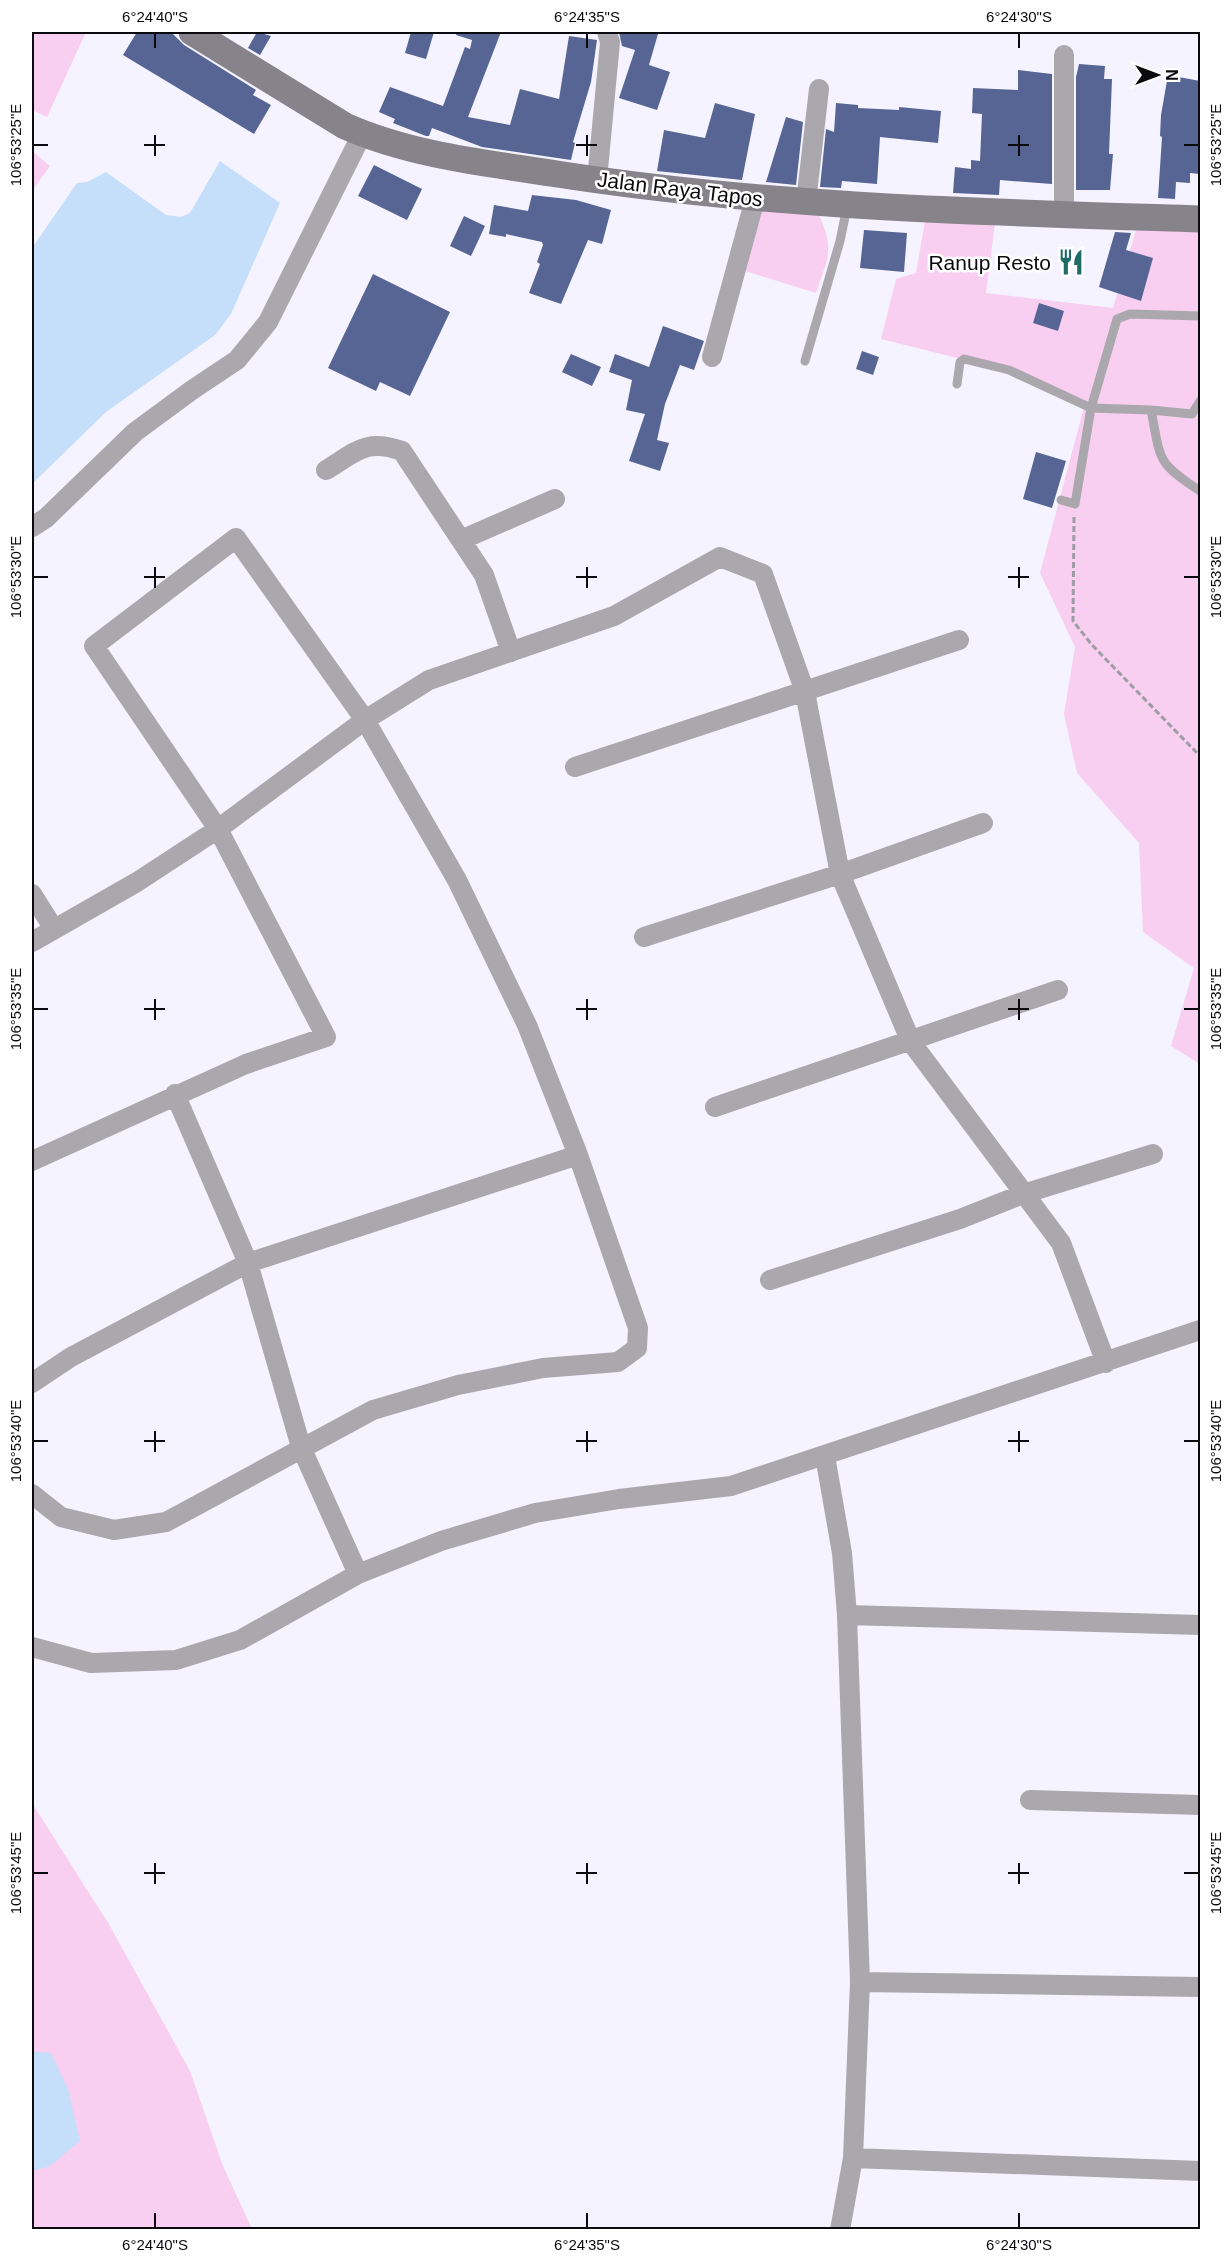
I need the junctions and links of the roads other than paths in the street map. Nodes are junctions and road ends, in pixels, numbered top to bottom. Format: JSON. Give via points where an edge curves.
{"nodes":[{"id":1,"x":192,"y":32,"type":"edge"},
{"id":2,"x":607,"y":32,"type":"edge"},
{"id":3,"x":1064,"y":55,"type":"dead end"},
{"id":4,"x":819,"y":88,"type":"dead end"},
{"id":5,"x":357,"y":144,"type":"dead end"},
{"id":6,"x":597,"y":180,"type":"junction"},
{"id":7,"x":755,"y":199,"type":"junction"},
{"id":8,"x":806,"y":202,"type":"junction"},
{"id":9,"x":848,"y":204,"type":"junction"},
{"id":10,"x":1064,"y":215,"type":"junction"},
{"id":11,"x":1200,"y":219,"type":"edge"},
{"id":12,"x":1200,"y":316,"type":"edge"},
{"id":13,"x":712,"y":357,"type":"dead end"},
{"id":14,"x":805,"y":361,"type":"dead end"},
{"id":15,"x":957,"y":384,"type":"dead end"},
{"id":16,"x":1200,"y":401,"type":"edge"},
{"id":17,"x":1091,"y":408,"type":"junction"},
{"id":18,"x":1151,"y":410,"type":"junction"},
{"id":19,"x":326,"y":470,"type":"dead end"},
{"id":20,"x":1200,"y":491,"type":"edge"},
{"id":21,"x":555,"y":499,"type":"dead end"},
{"id":22,"x":1061,"y":500,"type":"dead end"},
{"id":23,"x":32,"y":527,"type":"edge"},
{"id":24,"x":461,"y":540,"type":"junction"},
{"id":25,"x":959,"y":640,"type":"dead end"},
{"id":26,"x":511,"y":651,"type":"junction"},
{"id":27,"x":806,"y":692,"type":"junction"},
{"id":28,"x":366,"y":720,"type":"junction"},
{"id":29,"x":575,"y":767,"type":"dead end"},
{"id":30,"x":983,"y":823,"type":"dead end"},
{"id":31,"x":218,"y":829,"type":"junction"},
{"id":32,"x":840,"y":874,"type":"junction"},
{"id":33,"x":32,"y":894,"type":"edge"},
{"id":34,"x":54,"y":929,"type":"junction"},
{"id":35,"x":644,"y":937,"type":"dead end"},
{"id":36,"x":32,"y":942,"type":"edge"},
{"id":37,"x":1058,"y":990,"type":"dead end"},
{"id":38,"x":911,"y":1042,"type":"junction"},
{"id":39,"x":175,"y":1094,"type":"junction"},
{"id":40,"x":715,"y":1107,"type":"dead end"},
{"id":41,"x":1153,"y":1154,"type":"dead end"},
{"id":42,"x":579,"y":1155,"type":"junction"},
{"id":43,"x":32,"y":1161,"type":"edge"},
{"id":44,"x":1023,"y":1194,"type":"junction"},
{"id":45,"x":248,"y":1263,"type":"junction"},
{"id":46,"x":770,"y":1280,"type":"dead end"},
{"id":47,"x":1200,"y":1330,"type":"edge"},
{"id":48,"x":1106,"y":1363,"type":"junction"},
{"id":49,"x":32,"y":1383,"type":"edge"},
{"id":50,"x":301,"y":1447,"type":"junction"},
{"id":51,"x":825,"y":1456,"type":"junction"},
{"id":52,"x":32,"y":1494,"type":"edge"},
{"id":53,"x":358,"y":1574,"type":"junction"},
{"id":54,"x":848,"y":1616,"type":"junction"},
{"id":55,"x":1200,"y":1625,"type":"edge"},
{"id":56,"x":32,"y":1647,"type":"edge"},
{"id":57,"x":1030,"y":1800,"type":"dead end"},
{"id":58,"x":1200,"y":1805,"type":"edge"},
{"id":59,"x":860,"y":1982,"type":"junction"},
{"id":60,"x":1200,"y":1987,"type":"edge"},
{"id":61,"x":853,"y":2158,"type":"junction"},
{"id":62,"x":1200,"y":2171,"type":"edge"},
{"id":63,"x":840,"y":2229,"type":"edge"}],
"edges":[{"from":1,"to":6,"type":"main road","name":"Jalan Raya Tapos","via":[[328,117],[363,134],[455,158]]},
{"from":2,"to":6,"type":"street","via":[[610,42]]},
{"from":3,"to":10,"type":"street"},
{"from":4,"to":8,"type":"street"},
{"from":5,"to":23,"type":"street","via":[[268,322],[237,360],[135,432]]},
{"from":6,"to":7,"type":"main road","name":"Jalan Raya Tapos"},
{"from":7,"to":8,"type":"main road","name":"Jalan Raya Tapos"},
{"from":7,"to":13,"type":"street"},
{"from":8,"to":9,"type":"main road","name":"Jalan Raya Tapos"},
{"from":9,"to":10,"type":"main road","name":"Jalan Raya Tapos"},
{"from":9,"to":14,"type":"lane"},
{"from":10,"to":11,"type":"main road","name":"Jalan Raya Tapos"},
{"from":12,"to":17,"type":"lane","via":[[1130,314],[1117,319]]},
{"from":15,"to":17,"type":"lane","via":[[964,359],[1010,370]]},
{"from":16,"to":18,"type":"lane","via":[[1192,414]]},
{"from":17,"to":18,"type":"lane"},
{"from":17,"to":22,"type":"lane","via":[[1075,504]]},
{"from":18,"to":20,"type":"lane","via":[[1160,457],[1171,472]]},
{"from":19,"to":24,"type":"street","via":[[366,446],[382,444],[402,451]]},
{"from":21,"to":24,"type":"street"},
{"from":24,"to":26,"type":"street","via":[[484,575]]},
{"from":25,"to":27,"type":"street"},
{"from":26,"to":27,"type":"street","via":[[614,616],[720,557],[763,574]]},
{"from":26,"to":28,"type":"street","via":[[429,680]]},
{"from":27,"to":29,"type":"street"},
{"from":27,"to":32,"type":"street"},
{"from":28,"to":31,"type":"street"},
{"from":28,"to":31,"type":"street","via":[[236,538],[94,646]]},
{"from":28,"to":42,"type":"street","via":[[457,880],[527,1025]]},
{"from":30,"to":32,"type":"street"},
{"from":31,"to":34,"type":"street","via":[[137,882]]},
{"from":31,"to":39,"type":"street","via":[[326,1037]]},
{"from":32,"to":35,"type":"street"},
{"from":32,"to":38,"type":"street"},
{"from":33,"to":34,"type":"street"},
{"from":34,"to":36,"type":"street"},
{"from":37,"to":38,"type":"street"},
{"from":38,"to":40,"type":"street"},
{"from":38,"to":44,"type":"street"},
{"from":39,"to":43,"type":"street"},
{"from":39,"to":45,"type":"street"},
{"from":41,"to":44,"type":"street"},
{"from":42,"to":45,"type":"street"},
{"from":42,"to":50,"type":"street","via":[[638,1328],[637,1348],[618,1362],[543,1368],[458,1385],[373,1410]]},
{"from":44,"to":46,"type":"street","via":[[960,1220]]},
{"from":44,"to":48,"type":"street","via":[[1061,1243]]},
{"from":45,"to":49,"type":"street","via":[[71,1357]]},
{"from":45,"to":50,"type":"street"},
{"from":47,"to":48,"type":"street"},
{"from":48,"to":51,"type":"street"},
{"from":50,"to":52,"type":"street","via":[[166,1522],[114,1530],[61,1516]]},
{"from":50,"to":53,"type":"street"},
{"from":51,"to":53,"type":"street","via":[[730,1486],[535,1513],[441,1541]]},
{"from":51,"to":54,"type":"street","via":[[842,1553]]},
{"from":53,"to":56,"type":"street","via":[[240,1640],[176,1660],[91,1663]]},
{"from":54,"to":55,"type":"street"},
{"from":54,"to":59,"type":"street"},
{"from":57,"to":58,"type":"street"},
{"from":59,"to":60,"type":"street"},
{"from":59,"to":61,"type":"street"},
{"from":61,"to":62,"type":"street"},
{"from":61,"to":63,"type":"street"}]}
